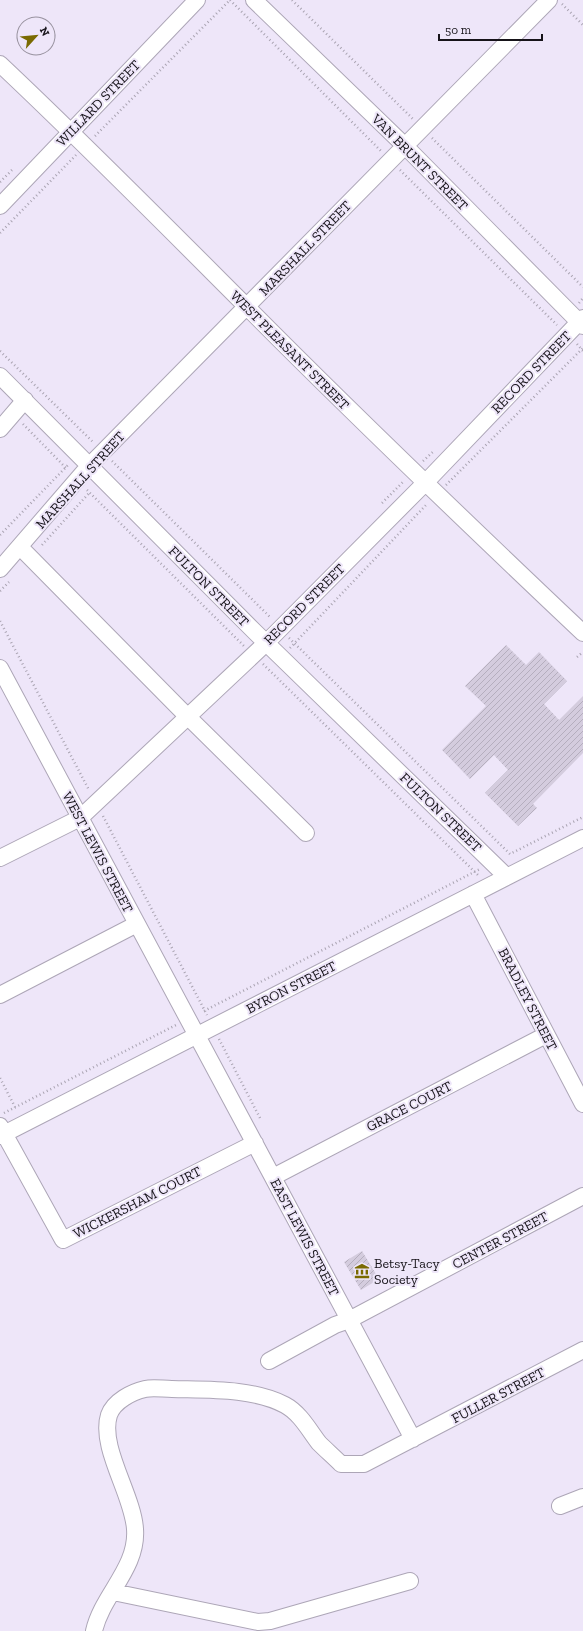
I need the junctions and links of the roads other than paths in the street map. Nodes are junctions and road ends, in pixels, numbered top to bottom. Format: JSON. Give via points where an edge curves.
{"nodes":[{"id":1,"x":197,"y":0,"type":"edge"},
{"id":2,"x":254,"y":0,"type":"edge"},
{"id":3,"x":549,"y":0,"type":"edge"},
{"id":4,"x":0,"y":64,"type":"edge"},
{"id":5,"x":71,"y":132,"type":"junction"},
{"id":6,"x":405,"y":146,"type":"junction"},
{"id":7,"x":0,"y":206,"type":"edge"},
{"id":8,"x":247,"y":307,"type":"junction"},
{"id":9,"x":579,"y":320,"type":"edge"},
{"id":10,"x":0,"y":376,"type":"edge"},
{"id":11,"x":25,"y":400,"type":"junction"},
{"id":12,"x":0,"y":429,"type":"edge"},
{"id":13,"x":89,"y":466,"type":"junction"},
{"id":14,"x":425,"y":483,"type":"junction"},
{"id":15,"x":25,"y":552,"type":"junction"},
{"id":16,"x":5,"y":575,"type":"edge"},
{"id":17,"x":583,"y":633,"type":"edge"},
{"id":18,"x":266,"y":643,"type":"junction"},
{"id":19,"x":0,"y":668,"type":"edge"},
{"id":20,"x":188,"y":717,"type":"junction"},
{"id":21,"x":80,"y":818,"type":"junction"},
{"id":22,"x":306,"y":833,"type":"dead end"},
{"id":23,"x":583,"y":838,"type":"edge"},
{"id":24,"x":0,"y":858,"type":"edge"},
{"id":25,"x":507,"y":877,"type":"junction"},
{"id":26,"x":473,"y":894,"type":"junction"},
{"id":27,"x":137,"y":924,"type":"junction"},
{"id":28,"x":0,"y":995,"type":"edge"},
{"id":29,"x":197,"y":1035,"type":"junction"},
{"id":30,"x":546,"y":1035,"type":"junction"},
{"id":31,"x":583,"y":1104,"type":"edge"},
{"id":32,"x":1,"y":1132,"type":"edge"},
{"id":33,"x":254,"y":1143,"type":"junction"},
{"id":34,"x":273,"y":1177,"type":"junction"},
{"id":35,"x":583,"y":1196,"type":"edge"},
{"id":36,"x":349,"y":1320,"type":"junction"},
{"id":37,"x":583,"y":1350,"type":"edge"},
{"id":38,"x":269,"y":1361,"type":"dead end"},
{"id":39,"x":413,"y":1439,"type":"junction"},
{"id":40,"x":583,"y":1497,"type":"edge"},
{"id":41,"x":560,"y":1506,"type":"dead end"},
{"id":42,"x":410,"y":1581,"type":"dead end"},
{"id":43,"x":113,"y":1592,"type":"junction"},
{"id":44,"x":94,"y":1631,"type":"edge"}],
"edges":[{"from":1,"to":5,"type":"street","name":"WILLARD STREET"},
{"from":2,"to":6,"type":"street","name":"VAN BRUNT STREET"},
{"from":3,"to":6,"type":"street","name":"MARSHALL STREET"},
{"from":4,"to":5,"type":"street","name":"WEST PLEASANT STREET"},
{"from":5,"to":7,"type":"street","name":"WILLARD STREET"},
{"from":5,"to":8,"type":"street","name":"WEST PLEASANT STREET"},
{"from":6,"to":8,"type":"street","name":"MARSHALL STREET"},
{"from":6,"to":9,"type":"street","name":"VAN BRUNT STREET"},
{"from":8,"to":13,"type":"street","name":"MARSHALL STREET"},
{"from":8,"to":14,"type":"street","name":"WEST PLEASANT STREET"},
{"from":9,"to":14,"type":"street","name":"RECORD STREET","via":[[558,330]]},
{"from":10,"to":11,"type":"street","name":"FULTON STREET"},
{"from":11,"to":12,"type":"street"},
{"from":11,"to":13,"type":"street","name":"FULTON STREET"},
{"from":13,"to":15,"type":"street","name":"MARSHALL STREET"},
{"from":13,"to":18,"type":"street","name":"FULTON STREET"},
{"from":14,"to":17,"type":"street","name":"WEST PLEASANT STREET"},
{"from":14,"to":18,"type":"street","name":"RECORD STREET"},
{"from":15,"to":16,"type":"street","name":"MARSHALL STREET"},
{"from":15,"to":20,"type":"street"},
{"from":18,"to":20,"type":"street","name":"RECORD STREET"},
{"from":18,"to":25,"type":"street","name":"FULTON STREET"},
{"from":19,"to":21,"type":"street","name":"WEST LEWIS STREET"},
{"from":20,"to":21,"type":"street","name":"RECORD STREET"},
{"from":20,"to":22,"type":"street"},
{"from":21,"to":24,"type":"street","name":"RECORD STREET"},
{"from":21,"to":27,"type":"street","name":"WEST LEWIS STREET"},
{"from":23,"to":25,"type":"street","name":"BYRON STREET"},
{"from":25,"to":26,"type":"street","name":"BYRON STREET"},
{"from":26,"to":29,"type":"street","name":"BYRON STREET"},
{"from":26,"to":30,"type":"street","name":"BRADLEY STREET"},
{"from":27,"to":28,"type":"street"},
{"from":27,"to":29,"type":"street","name":"WEST LEWIS STREET"},
{"from":29,"to":32,"type":"street","name":"BYRON STREET"},
{"from":29,"to":33,"type":"street","name":"EAST LEWIS STREET"},
{"from":30,"to":31,"type":"street","name":"BRADLEY STREET"},
{"from":30,"to":34,"type":"street","name":"GRACE COURT"},
{"from":32,"to":33,"type":"street","name":"WICKERSHAM COURT","via":[[64,1240]]},
{"from":33,"to":34,"type":"street","name":"EAST LEWIS STREET"},
{"from":34,"to":36,"type":"street","name":"EAST LEWIS STREET"},
{"from":35,"to":36,"type":"street","name":"CENTER STREET"},
{"from":36,"to":38,"type":"street","name":"CENTER STREET","via":[[335,1324]]},
{"from":36,"to":39,"type":"street","name":"EAST LEWIS STREET"},
{"from":37,"to":39,"type":"street","name":"FULLER STREET"},
{"from":39,"to":43,"type":"street","name":"FULLER STREET","via":[[364,1464],[341,1464],[301,1419],[286,1406],[269,1398],[193,1389],[146,1389],[128,1395],[109,1414],[108,1428],[110,1445],[134,1515],[134,1548]]},
{"from":40,"to":41,"type":"street"},
{"from":42,"to":43,"type":"street","via":[[270,1621],[258,1622]]},
{"from":43,"to":44,"type":"street","name":"FULLER STREET","via":[[102,1610]]}]}
